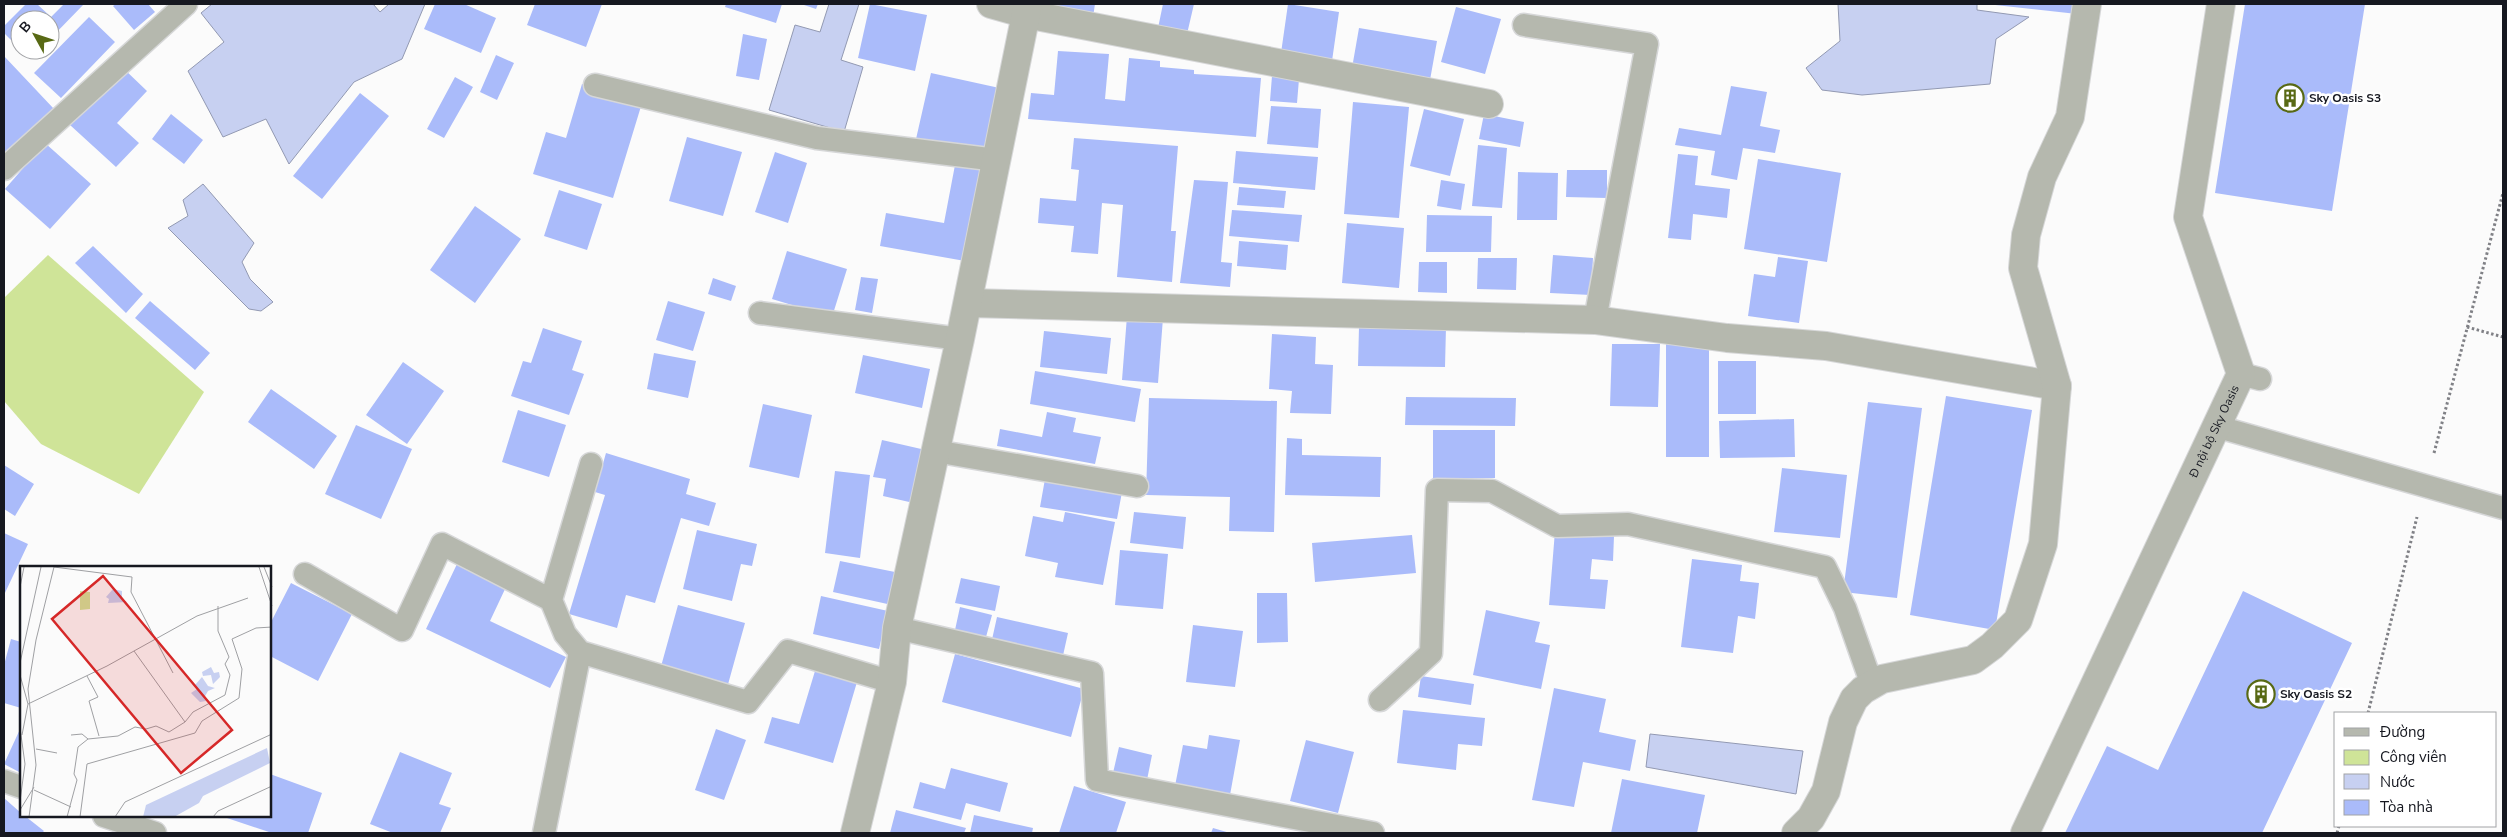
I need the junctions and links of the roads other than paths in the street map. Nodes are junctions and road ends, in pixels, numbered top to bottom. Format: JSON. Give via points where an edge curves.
{"nodes":[{"id":1,"x":186,"y":4,"type":"edge"},
{"id":2,"x":991,"y":4,"type":"edge"},
{"id":3,"x":2087,"y":4,"type":"edge"},
{"id":4,"x":2221,"y":4,"type":"edge"},
{"id":5,"x":1027,"y":9,"type":"edge"},
{"id":6,"x":1524,"y":26,"type":"dead end"},
{"id":7,"x":595,"y":85,"type":"dead end"},
{"id":8,"x":1489,"y":104,"type":"dead end"},
{"id":9,"x":997,"y":160,"type":"junction"},
{"id":10,"x":4,"y":169,"type":"edge"},
{"id":11,"x":968,"y":303,"type":"junction"},
{"id":12,"x":760,"y":313,"type":"dead end"},
{"id":13,"x":1594,"y":320,"type":"junction"},
{"id":14,"x":960,"y":339,"type":"junction"},
{"id":15,"x":2057,"y":386,"type":"junction"},
{"id":16,"x":2215,"y":426,"type":"junction"},
{"id":17,"x":935,"y":451,"type":"junction"},
{"id":18,"x":591,"y":464,"type":"dead end"},
{"id":19,"x":1137,"y":486,"type":"dead end"},
{"id":20,"x":2503,"y":508,"type":"edge"},
{"id":21,"x":305,"y":574,"type":"dead end"},
{"id":22,"x":551,"y":600,"type":"junction"},
{"id":23,"x":897,"y":628,"type":"junction"},
{"id":24,"x":580,"y":652,"type":"junction"},
{"id":25,"x":892,"y":682,"type":"junction"},
{"id":26,"x":1872,"y":685,"type":"junction"},
{"id":27,"x":1380,"y":700,"type":"dead end"},
{"id":28,"x":4,"y":781,"type":"edge"},
{"id":29,"x":20,"y":787,"type":"edge"},
{"id":30,"x":107,"y":817,"type":"edge"},
{"id":31,"x":155,"y":833,"type":"edge"},
{"id":32,"x":544,"y":833,"type":"edge"},
{"id":33,"x":855,"y":833,"type":"edge"},
{"id":34,"x":1373,"y":833,"type":"edge"},
{"id":35,"x":1796,"y":833,"type":"edge"},
{"id":36,"x":2025,"y":833,"type":"edge"}],
"edges":[{"from":1,"to":10,"type":"lane"},
{"from":2,"to":5,"type":"street"},
{"from":3,"to":15,"type":"street","via":[[2070,117],[2042,177],[2026,235],[2023,268]]},
{"from":4,"to":16,"type":"street","name":"Đ nội bộ Sky Oasis","via":[[2188,217],[2250,377]]},
{"from":5,"to":8,"type":"street"},
{"from":5,"to":9,"type":"street"},
{"from":6,"to":13,"type":"lane","via":[[1647,44]]},
{"from":7,"to":9,"type":"lane","via":[[817,138]]},
{"from":9,"to":11,"type":"street"},
{"from":11,"to":13,"type":"street"},
{"from":11,"to":14,"type":"street"},
{"from":12,"to":14,"type":"lane"},
{"from":13,"to":15,"type":"street","via":[[1727,338],[1826,346]]},
{"from":14,"to":17,"type":"street"},
{"from":15,"to":26,"type":"street","via":[[2043,544],[2018,620],[1973,660],[1882,679]]},
{"from":16,"to":20,"type":"lane"},
{"from":16,"to":36,"type":"street","name":"Đ nội bộ Sky Oasis"},
{"from":17,"to":19,"type":"lane"},
{"from":17,"to":23,"type":"street"},
{"from":18,"to":22,"type":"lane"},
{"from":21,"to":22,"type":"lane","via":[[402,630],[442,544]]},
{"from":22,"to":24,"type":"lane","via":[[565,634]]},
{"from":23,"to":25,"type":"street"},
{"from":23,"to":34,"type":"lane","via":[[1092,673],[1097,780]]},
{"from":24,"to":25,"type":"lane","via":[[748,702],[788,651]]},
{"from":24,"to":32,"type":"lane"},
{"from":25,"to":33,"type":"street"},
{"from":26,"to":27,"type":"lane","via":[[1846,608],[1825,566],[1628,524],[1557,526],[1492,491],[1437,490],[1431,653]]},
{"from":26,"to":35,"type":"street","via":[[1854,699],[1843,722],[1826,791],[1811,818]]},
{"from":28,"to":29,"type":"lane"},
{"from":30,"to":31,"type":"lane"}]}
